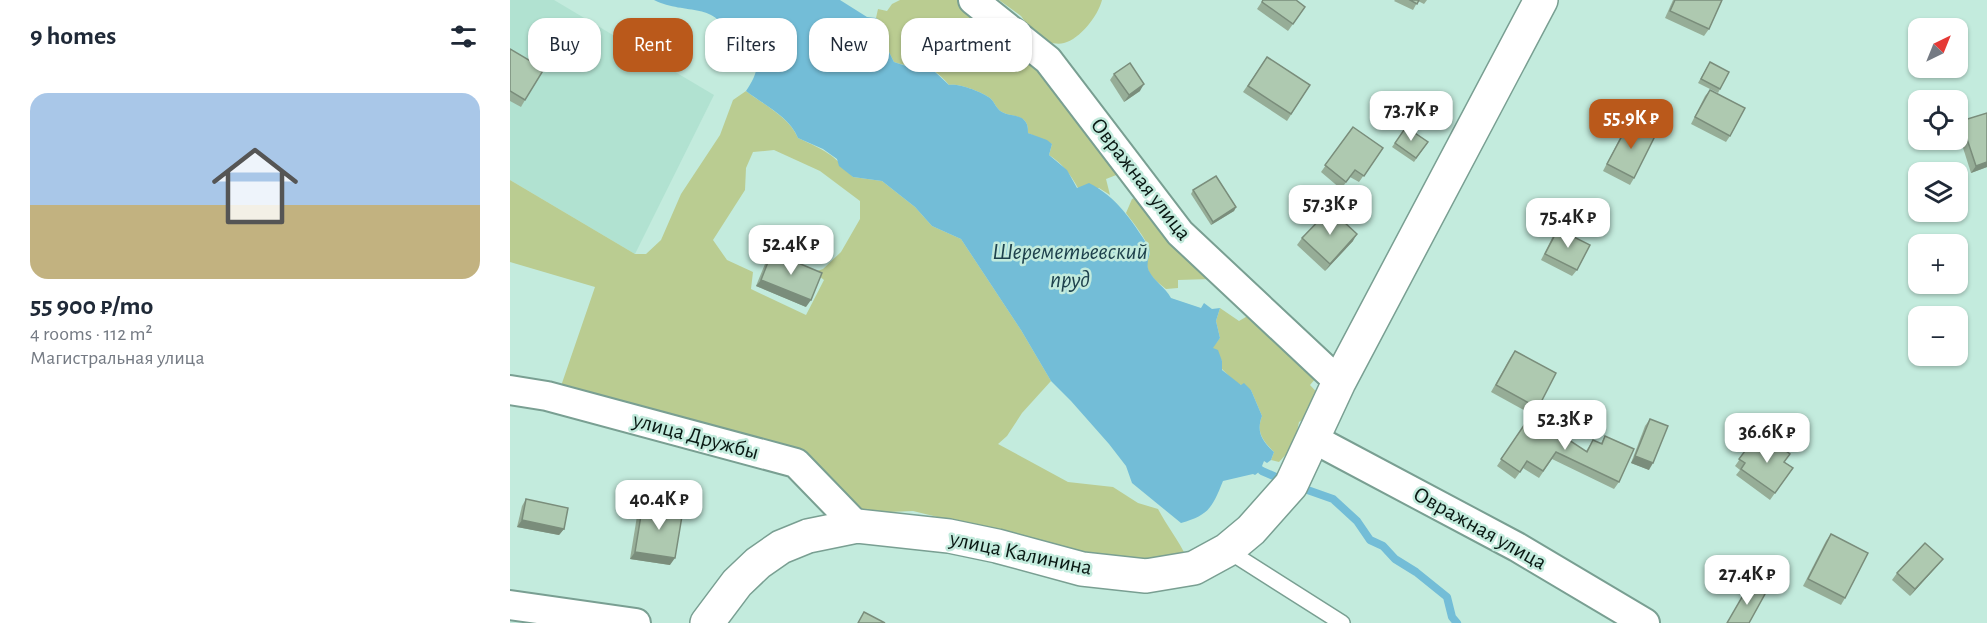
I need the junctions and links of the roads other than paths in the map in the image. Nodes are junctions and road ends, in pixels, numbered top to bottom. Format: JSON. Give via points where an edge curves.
{"nodes":[{"id":1,"x":973,"y":0,"type":"edge"},
{"id":2,"x":1541,"y":0,"type":"edge"},
{"id":3,"x":1339,"y":382,"type":"junction"},
{"id":4,"x":510,"y":390,"type":"edge"},
{"id":5,"x":1311,"y":440,"type":"junction"},
{"id":6,"x":857,"y":526,"type":"junction"},
{"id":7,"x":1227,"y":550,"type":"junction"},
{"id":8,"x":510,"y":605,"type":"edge"},
{"id":9,"x":636,"y":623,"type":"edge"},
{"id":10,"x":707,"y":623,"type":"edge"},
{"id":11,"x":1342,"y":623,"type":"edge"},
{"id":12,"x":1645,"y":623,"type":"edge"}],
"edges":[{"from":1,"to":3,"type":"street","name":"Овражная улица","via":[[1048,60],[1180,233]]},
{"from":2,"to":3,"type":"street","name":"улица Калинина"},
{"from":3,"to":5,"type":"street","name":"улица Калинина"},
{"from":4,"to":6,"type":"street","name":"улица Дружбы","via":[[547,396],[796,463]]},
{"from":5,"to":7,"type":"street","name":"улица Калинина","via":[[1291,485],[1251,530]]},
{"from":5,"to":12,"type":"street","name":"Овражная улица","via":[[1517,547]]},
{"from":6,"to":7,"type":"street","name":"улица Калинина","via":[[949,536],[1083,569],[1146,576],[1194,568]]},
{"from":6,"to":10,"type":"street","name":"улица Калинина","via":[[808,536],[780,547],[737,583]]},
{"from":7,"to":11,"type":"lane"},
{"from":8,"to":9,"type":"street"}]}
